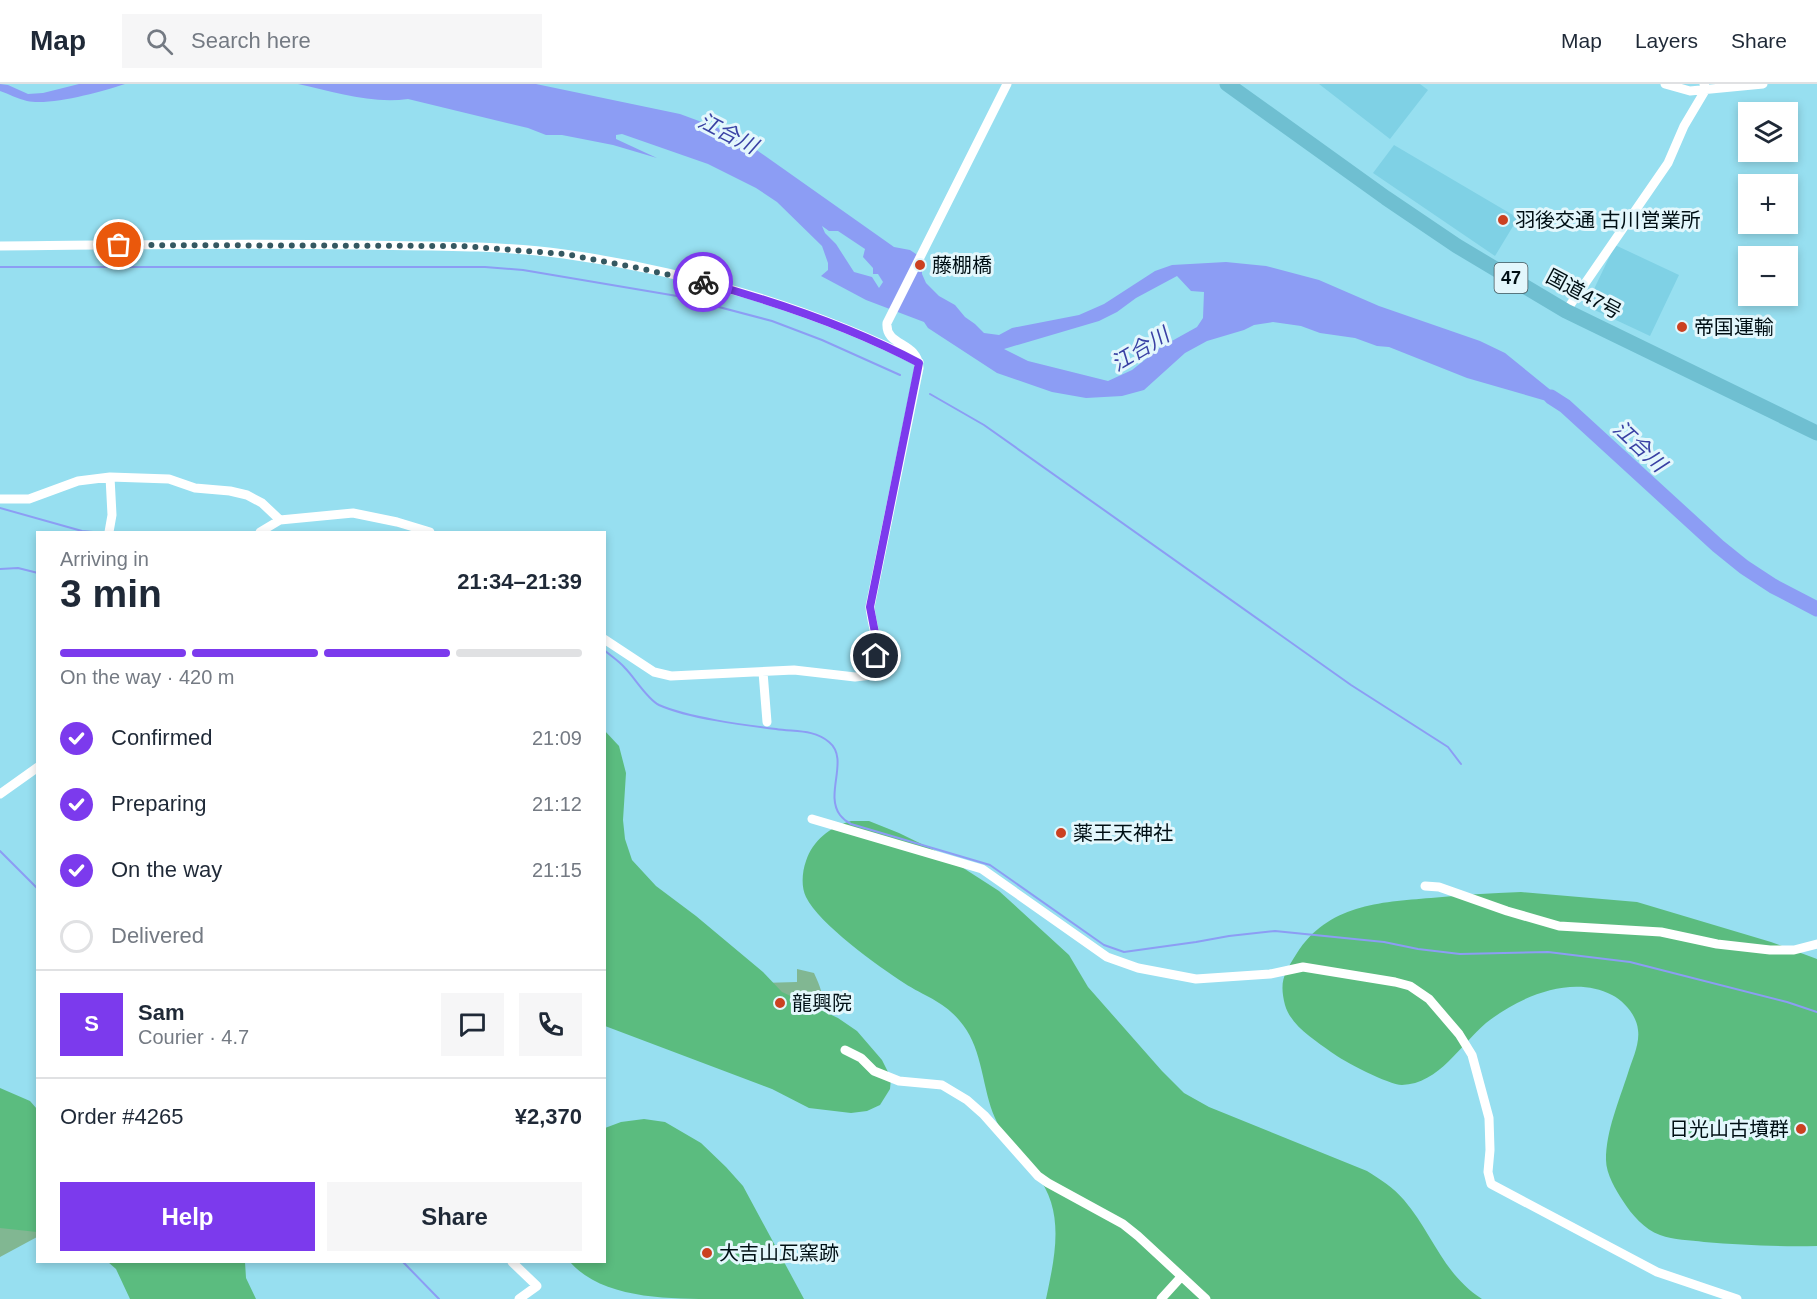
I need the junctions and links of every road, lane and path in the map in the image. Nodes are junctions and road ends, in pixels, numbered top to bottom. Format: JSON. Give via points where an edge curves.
{"nodes":[{"id":1,"x":1007,"y":84,"type":"edge"},
{"id":2,"x":1227,"y":84,"type":"edge"},
{"id":3,"x":1665,"y":84,"type":"edge"},
{"id":4,"x":1763,"y":84,"type":"edge"},
{"id":5,"x":1705,"y":87,"type":"edge"},
{"id":6,"x":0,"y":246,"type":"edge"},
{"id":7,"x":1566,"y":311,"type":"junction"},
{"id":8,"x":919,"y":363,"type":"junction"},
{"id":9,"x":1817,"y":433,"type":"edge"},
{"id":10,"x":110,"y":477,"type":"junction"},
{"id":11,"x":0,"y":499,"type":"edge"},
{"id":12,"x":280,"y":520,"type":"junction"},
{"id":13,"x":110,"y":531,"type":"edge"},
{"id":14,"x":262,"y":531,"type":"edge"},
{"id":15,"x":427,"y":531,"type":"edge"},
{"id":16,"x":606,"y":640,"type":"edge"},
{"id":17,"x":764,"y":672,"type":"junction"},
{"id":18,"x":766,"y":722,"type":"dead end"},
{"id":19,"x":36,"y":768,"type":"edge"},
{"id":20,"x":0,"y":794,"type":"edge"},
{"id":21,"x":812,"y":819,"type":"dead end"},
{"id":22,"x":1425,"y":886,"type":"dead end"},
{"id":23,"x":1817,"y":944,"type":"edge"},
{"id":24,"x":845,"y":1050,"type":"dead end"},
{"id":25,"x":513,"y":1263,"type":"edge"},
{"id":26,"x":1181,"y":1277,"type":"junction"},
{"id":27,"x":519,"y":1299,"type":"edge"},
{"id":28,"x":1161,"y":1299,"type":"edge"},
{"id":29,"x":1206,"y":1299,"type":"edge"},
{"id":30,"x":1734,"y":1299,"type":"edge"}],
"edges":[{"from":1,"to":8,"type":"street","via":[[887,323],[889,336],[911,350]]},
{"from":2,"to":7,"type":"highway","name":"国道47号","number":"47","via":[[1457,246]]},
{"from":3,"to":5,"type":"street","via":[[1690,91]]},
{"from":4,"to":5,"type":"street"},
{"from":5,"to":7,"type":"street","via":[[1668,163]]},
{"from":6,"to":8,"type":"street","via":[[461,246],[565,254],[705,283],[806,314],[888,346]]},
{"from":7,"to":9,"type":"highway","name":"国道47号","number":"47"},
{"from":8,"to":17,"type":"street","via":[[870,607],[877,643],[872,675]]},
{"from":10,"to":11,"type":"street","via":[[78,481],[28,499]]},
{"from":10,"to":12,"type":"street","via":[[169,479],[195,488],[247,495]]},
{"from":10,"to":13,"type":"street"},
{"from":12,"to":14,"type":"street"},
{"from":12,"to":15,"type":"street","via":[[353,513]]},
{"from":16,"to":17,"type":"street","via":[[654,672],[671,676]]},
{"from":17,"to":18,"type":"street"},
{"from":19,"to":20,"type":"street"},
{"from":21,"to":30,"type":"street","via":[[982,869],[1107,957],[1138,968],[1196,979],[1270,974],[1303,967],[1410,986],[1429,999],[1472,1055],[1489,1118],[1491,1184],[1657,1272]]},
{"from":22,"to":23,"type":"street","via":[[1439,887],[1559,926],[1661,932],[1770,950],[1794,950]]},
{"from":24,"to":26,"type":"street","via":[[861,1058],[873,1071],[890,1078],[942,1085],[967,1100],[1038,1176],[1123,1224]]},
{"from":25,"to":27,"type":"street","via":[[537,1286]]},
{"from":26,"to":28,"type":"street"},
{"from":26,"to":29,"type":"street"}]}
